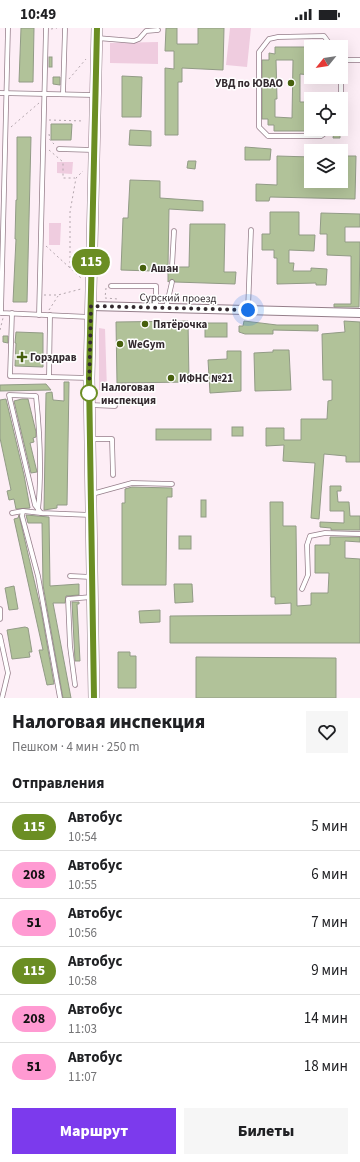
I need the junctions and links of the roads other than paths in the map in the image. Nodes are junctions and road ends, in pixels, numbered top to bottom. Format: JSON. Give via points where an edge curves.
{"nodes":[{"id":1,"x":8,"y":28,"type":"edge"},
{"id":2,"x":46,"y":29,"type":"edge"},
{"id":3,"x":65,"y":29,"type":"edge"},
{"id":4,"x":146,"y":30,"type":"edge"},
{"id":5,"x":158,"y":30,"type":"dead end"},
{"id":6,"x":97,"y":33,"type":"edge"},
{"id":7,"x":327,"y":40,"type":"edge"},
{"id":8,"x":348,"y":60,"type":"edge"},
{"id":9,"x":360,"y":60,"type":"edge"},
{"id":10,"x":0,"y":93,"type":"edge"},
{"id":11,"x":6,"y":93,"type":"junction"},
{"id":12,"x":63,"y":94,"type":"junction"},
{"id":13,"x":95,"y":95,"type":"junction"},
{"id":14,"x":45,"y":96,"type":"junction"},
{"id":15,"x":304,"y":136,"type":"edge"},
{"id":16,"x":59,"y":149,"type":"road end"},
{"id":17,"x":94,"y":150,"type":"junction"},
{"id":18,"x":251,"y":230,"type":"dead end"},
{"id":19,"x":174,"y":231,"type":"dead end"},
{"id":20,"x":1,"y":235,"type":"edge"},
{"id":21,"x":1,"y":259,"type":"edge"},
{"id":22,"x":172,"y":267,"type":"dead end"},
{"id":23,"x":172,"y":282,"type":"dead end"},
{"id":24,"x":112,"y":286,"type":"dead end"},
{"id":25,"x":0,"y":307,"type":"edge"},
{"id":26,"x":156,"y":308,"type":"junction"},
{"id":27,"x":166,"y":308,"type":"junction"},
{"id":28,"x":248,"y":310,"type":"junction"},
{"id":29,"x":90,"y":312,"type":"junction"},
{"id":30,"x":1,"y":313,"type":"edge"},
{"id":31,"x":12,"y":313,"type":"junction"},
{"id":32,"x":360,"y":313,"type":"edge"},
{"id":33,"x":42,"y":315,"type":"junction"},
{"id":34,"x":50,"y":315,"type":"junction"},
{"id":35,"x":49,"y":377,"type":"junction"},
{"id":36,"x":89,"y":378,"type":"junction"},
{"id":37,"x":90,"y":405,"type":"junction"},
{"id":38,"x":115,"y":406,"type":"dead end"},
{"id":39,"x":90,"y":439,"type":"junction"},
{"id":40,"x":113,"y":475,"type":"dead end"},
{"id":41,"x":172,"y":484,"type":"dead end"},
{"id":42,"x":91,"y":494,"type":"junction"},
{"id":43,"x":23,"y":511,"type":"junction"},
{"id":44,"x":39,"y":512,"type":"junction"},
{"id":45,"x":12,"y":513,"type":"dead end"},
{"id":46,"x":92,"y":516,"type":"junction"},
{"id":47,"x":360,"y":534,"type":"edge"},
{"id":48,"x":70,"y":576,"type":"dead end"},
{"id":49,"x":93,"y":577,"type":"junction"},
{"id":50,"x":302,"y":590,"type":"dead end"},
{"id":51,"x":94,"y":596,"type":"junction"},
{"id":52,"x":0,"y":609,"type":"edge"},
{"id":53,"x":0,"y":619,"type":"edge"},
{"id":54,"x":0,"y":636,"type":"edge"},
{"id":55,"x":75,"y":685,"type":"dead end"},
{"id":56,"x":2,"y":698,"type":"edge"},
{"id":57,"x":60,"y":698,"type":"edge"},
{"id":58,"x":94,"y":698,"type":"edge"}],
"edges":[{"from":1,"to":11,"type":"lane"},
{"from":2,"to":14,"type":"lane"},
{"from":3,"to":12,"type":"lane"},
{"from":4,"to":5,"type":"lane"},
{"from":4,"to":6,"type":"lane","via":[[134,41]]},
{"from":6,"to":13,"type":"street"},
{"from":7,"to":15,"type":"lane","via":[[324,36],[278,37],[269,39],[259,52],[258,127],[268,136]]},
{"from":8,"to":9,"type":"lane"},
{"from":10,"to":11,"type":"lane"},
{"from":11,"to":14,"type":"lane"},
{"from":11,"to":20,"type":"lane"},
{"from":12,"to":13,"type":"lane"},
{"from":12,"to":14,"type":"lane"},
{"from":13,"to":17,"type":"street"},
{"from":14,"to":33,"type":"lane","via":[[40,294]]},
{"from":16,"to":17,"type":"lane"},
{"from":17,"to":29,"type":"street"},
{"from":18,"to":28,"type":"lane"},
{"from":19,"to":22,"type":"lane"},
{"from":20,"to":21,"type":"lane"},
{"from":21,"to":25,"type":"lane"},
{"from":23,"to":27,"type":"lane"},
{"from":24,"to":26,"type":"lane","via":[[156,286]]},
{"from":25,"to":30,"type":"lane"},
{"from":26,"to":27,"type":"street","name":"Сурский проезд"},
{"from":26,"to":29,"type":"street","name":"Сурский проезд"},
{"from":27,"to":28,"type":"street","name":"Сурский проезд"},
{"from":28,"to":32,"type":"street","name":"Сурский проезд"},
{"from":29,"to":34,"type":"lane"},
{"from":29,"to":36,"type":"street"},
{"from":30,"to":31,"type":"lane"},
{"from":31,"to":33,"type":"lane"},
{"from":31,"to":35,"type":"lane","via":[[10,376]]},
{"from":33,"to":34,"type":"lane"},
{"from":34,"to":35,"type":"lane"},
{"from":35,"to":36,"type":"lane"},
{"from":36,"to":37,"type":"street"},
{"from":37,"to":38,"type":"lane"},
{"from":37,"to":39,"type":"street"},
{"from":39,"to":40,"type":"lane","via":[[112,439]]},
{"from":39,"to":42,"type":"street"},
{"from":41,"to":42,"type":"lane","via":[[132,483]]},
{"from":42,"to":46,"type":"street"},
{"from":43,"to":44,"type":"lane"},
{"from":43,"to":45,"type":"lane"},
{"from":43,"to":57,"type":"lane","via":[[38,576]]},
{"from":44,"to":44,"type":"lane","via":[[35,505],[8,395],[36,396],[40,436]]},
{"from":44,"to":46,"type":"lane"},
{"from":46,"to":49,"type":"street"},
{"from":47,"to":50,"type":"lane","via":[[324,533],[310,536],[307,545],[308,575]]},
{"from":48,"to":49,"type":"lane"},
{"from":49,"to":51,"type":"street"},
{"from":51,"to":55,"type":"lane","via":[[68,599]]},
{"from":51,"to":58,"type":"street"},
{"from":52,"to":53,"type":"lane"},
{"from":54,"to":56,"type":"lane","via":[[8,672]]}]}
